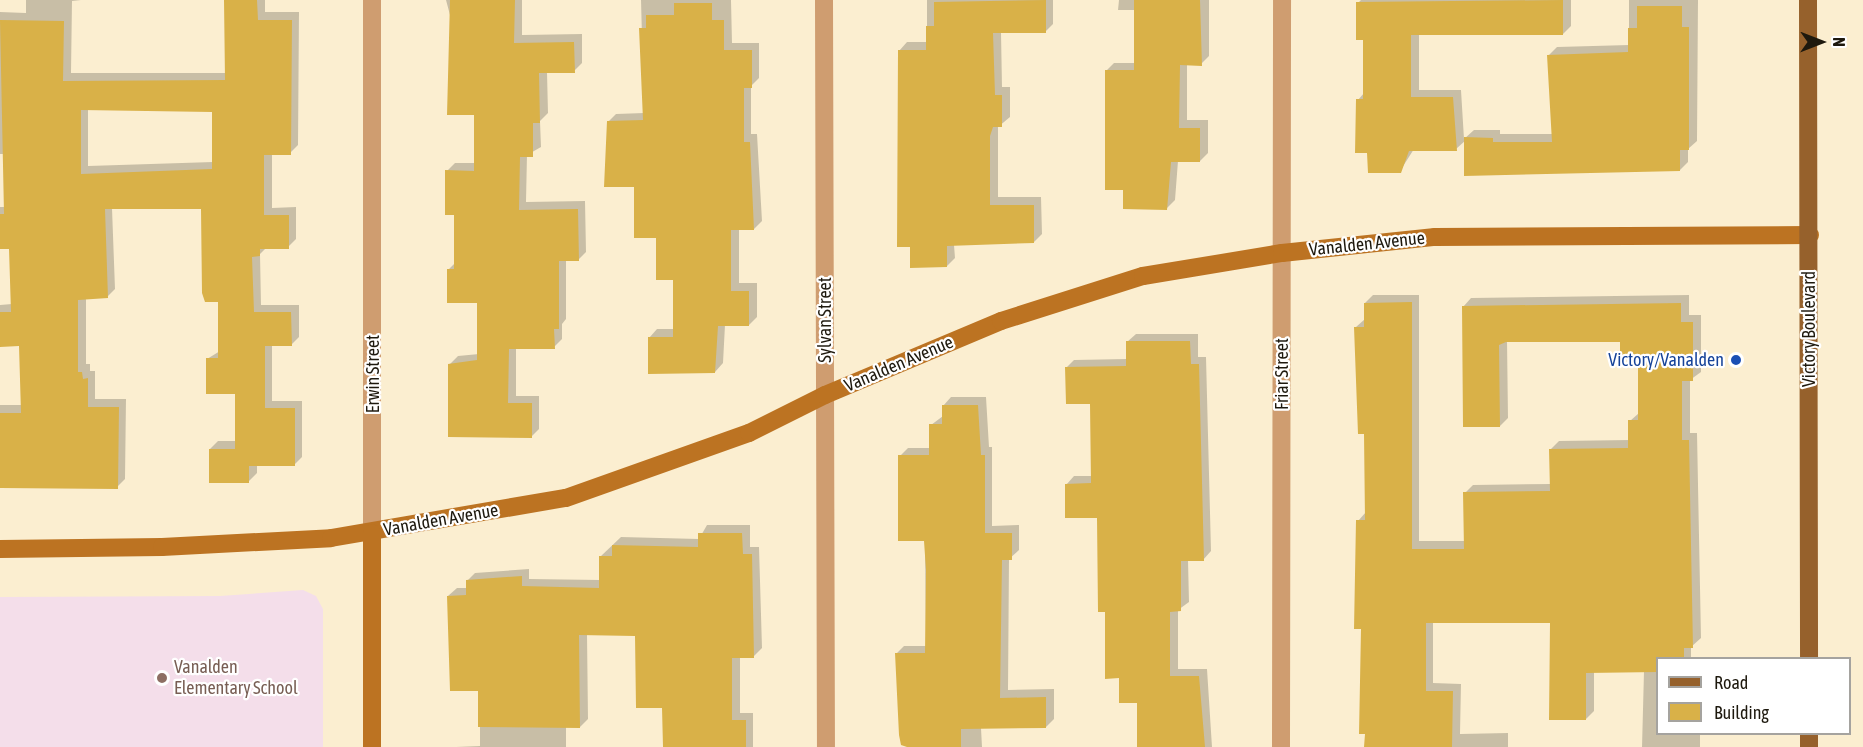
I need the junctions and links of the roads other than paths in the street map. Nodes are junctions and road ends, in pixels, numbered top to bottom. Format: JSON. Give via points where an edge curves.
{"nodes":[{"id":1,"x":372,"y":0,"type":"edge"},
{"id":2,"x":824,"y":0,"type":"edge"},
{"id":3,"x":1282,"y":0,"type":"edge"},
{"id":4,"x":1808,"y":0,"type":"edge"},
{"id":5,"x":1810,"y":235,"type":"junction"},
{"id":6,"x":1282,"y":253,"type":"junction"},
{"id":7,"x":825,"y":395,"type":"junction"},
{"id":8,"x":372,"y":533,"type":"junction"},
{"id":9,"x":0,"y":549,"type":"edge"},
{"id":10,"x":1809,"y":657,"type":"edge"},
{"id":11,"x":372,"y":747,"type":"edge"},
{"id":12,"x":826,"y":747,"type":"edge"},
{"id":13,"x":1281,"y":747,"type":"edge"}],
"edges":[{"from":1,"to":8,"type":"street","name":"Erwin Street"},
{"from":2,"to":7,"type":"street","name":"Sylvan Street"},
{"from":3,"to":6,"type":"street","name":"Friar Street"},
{"from":4,"to":5,"type":"main road","name":"Victory Boulevard"},
{"from":5,"to":6,"type":"street","name":"Vanalden Avenue","via":[[1435,237]]},
{"from":5,"to":10,"type":"main road","name":"Victory Boulevard"},
{"from":6,"to":7,"type":"street","name":"Vanalden Avenue","via":[[1143,276],[1001,321]]},
{"from":6,"to":13,"type":"street","name":"Friar Street"},
{"from":7,"to":8,"type":"street","name":"Vanalden Avenue","via":[[749,432],[566,498]]},
{"from":7,"to":12,"type":"street","name":"Sylvan Street"},
{"from":8,"to":9,"type":"street","name":"Vanalden Avenue","via":[[162,547]]},
{"from":8,"to":11,"type":"street","name":"Erwin Street"}]}
